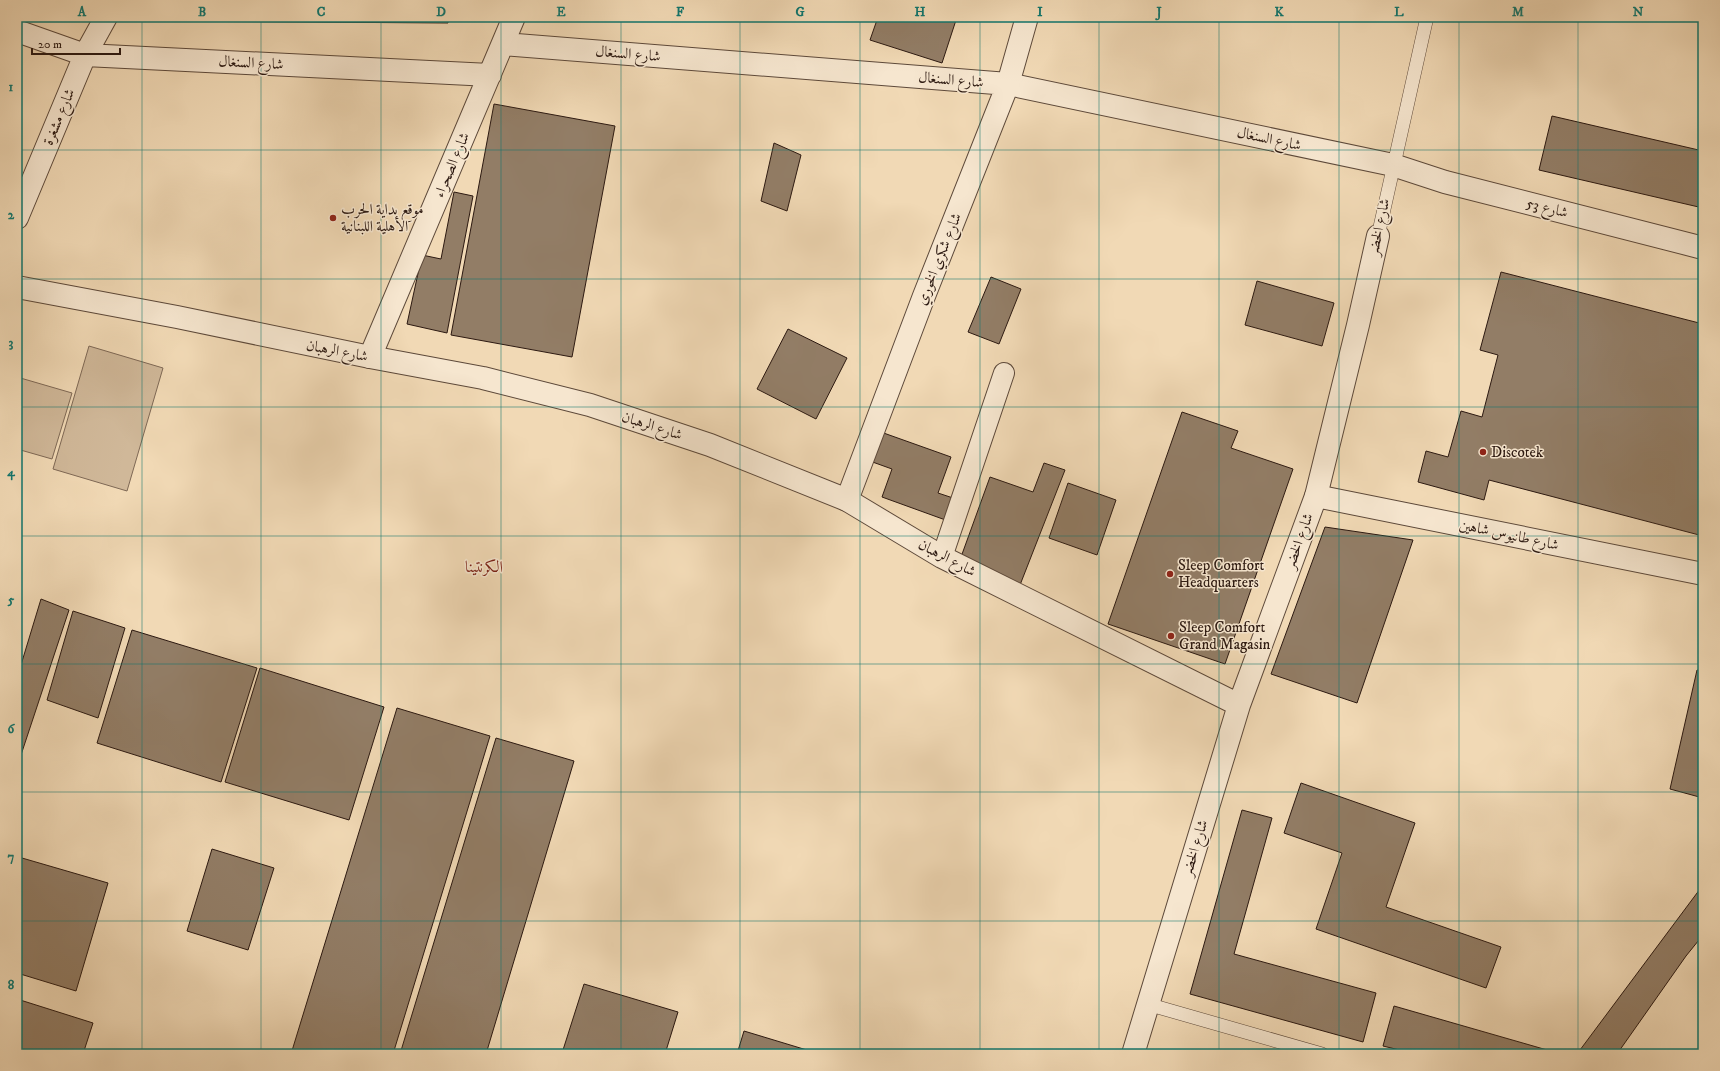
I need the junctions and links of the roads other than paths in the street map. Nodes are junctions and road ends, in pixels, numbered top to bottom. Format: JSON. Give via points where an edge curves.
{"nodes":[{"id":1,"x":106,"y":17,"type":"edge"},
{"id":2,"x":514,"y":17,"type":"edge"},
{"id":3,"x":1027,"y":17,"type":"edge"},
{"id":4,"x":1427,"y":17,"type":"edge"},
{"id":5,"x":17,"y":31,"type":"edge"},
{"id":6,"x":503,"y":44,"type":"junction"},
{"id":7,"x":85,"y":55,"type":"junction"},
{"id":8,"x":490,"y":75,"type":"junction"},
{"id":9,"x":1008,"y":84,"type":"junction"},
{"id":10,"x":1393,"y":164,"type":"junction"},
{"id":11,"x":17,"y":218,"type":"edge"},
{"id":12,"x":1378,"y":236,"type":"joint"},
{"id":13,"x":1703,"y":248,"type":"edge"},
{"id":14,"x":17,"y":287,"type":"edge"},
{"id":15,"x":370,"y":358,"type":"junction"},
{"id":16,"x":1004,"y":373,"type":"dead end"},
{"id":17,"x":1316,"y":496,"type":"junction"},
{"id":18,"x":847,"y":500,"type":"junction"},
{"id":19,"x":942,"y":557,"type":"junction"},
{"id":20,"x":1703,"y":574,"type":"edge"},
{"id":21,"x":1239,"y":705,"type":"junction"},
{"id":22,"x":1147,"y":1004,"type":"junction"},
{"id":23,"x":1133,"y":1054,"type":"edge"},
{"id":24,"x":1322,"y":1054,"type":"edge"}],
"edges":[{"from":1,"to":7,"type":"street","name":"شارع مشغرة"},
{"from":2,"to":6,"type":"street","name":"شارع الصحراء"},
{"from":3,"to":9,"type":"street","name":"شارع شكري الخوري"},
{"from":4,"to":10,"type":"lane","name":"شارع الخضر"},
{"from":5,"to":7,"type":"street","name":"شارع السنغال"},
{"from":6,"to":8,"type":"street","name":"شارع الصحراء"},
{"from":6,"to":9,"type":"street","name":"شارع السنغال"},
{"from":7,"to":8,"type":"street","name":"شارع السنغال"},
{"from":7,"to":11,"type":"street","name":"شارع مشغرة"},
{"from":8,"to":15,"type":"street","name":"شارع الصحراء"},
{"from":9,"to":10,"type":"street","name":"شارع السنغال"},
{"from":9,"to":18,"type":"street","name":"شارع شكري الخوري"},
{"from":10,"to":12,"type":"lane","name":"شارع الخضر"},
{"from":10,"to":13,"type":"street","name":"شارع 53","via":[[1445,182]]},
{"from":12,"to":17,"type":"street","name":"شارع الخضر"},
{"from":14,"to":15,"type":"street","name":"شارع الرهبان"},
{"from":15,"to":18,"type":"street","name":"شارع الرهبان","via":[[483,378],[590,406],[710,445]]},
{"from":16,"to":19,"type":"street"},
{"from":17,"to":20,"type":"street","name":"شارع طانيوس شاهين"},
{"from":17,"to":21,"type":"street","name":"شارع الخضر"},
{"from":18,"to":19,"type":"street","name":"شارع الرهبان"},
{"from":19,"to":21,"type":"street","name":"شارع الرهبان"},
{"from":21,"to":22,"type":"street","name":"شارع الخضر"},
{"from":22,"to":23,"type":"street","name":"شارع الخضر"},
{"from":22,"to":24,"type":"lane"}]}
